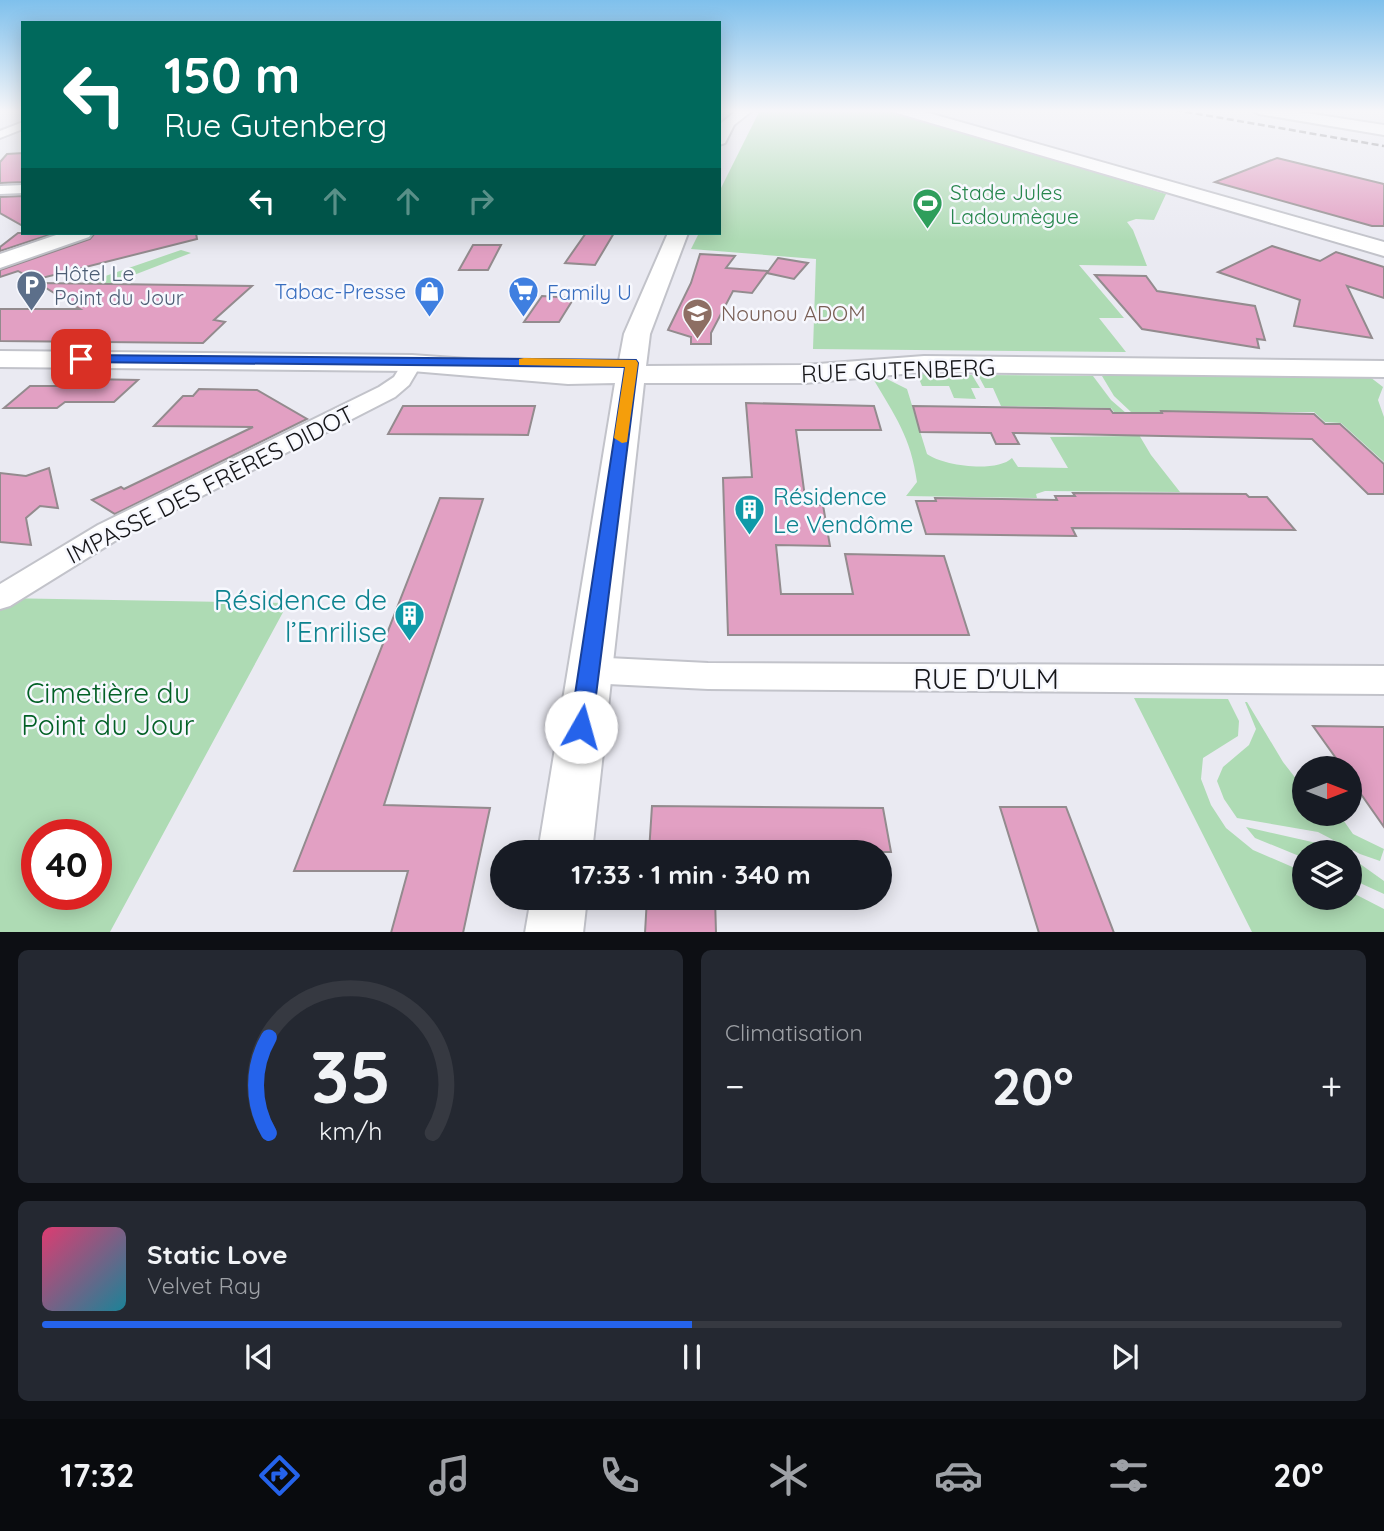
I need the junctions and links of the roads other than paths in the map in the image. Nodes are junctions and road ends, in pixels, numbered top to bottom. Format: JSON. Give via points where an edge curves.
{"nodes":[{"id":1,"x":1053,"y":153,"type":"edge"},
{"id":2,"x":21,"y":189,"type":"edge"},
{"id":3,"x":0,"y":190,"type":"edge"},
{"id":4,"x":76,"y":235,"type":"edge"},
{"id":5,"x":677,"y":235,"type":"edge"},
{"id":6,"x":1384,"y":249,"type":"edge"},
{"id":7,"x":0,"y":261,"type":"edge"},
{"id":8,"x":0,"y":359,"type":"edge"},
{"id":9,"x":1384,"y":362,"type":"edge"},
{"id":10,"x":412,"y":363,"type":"junction"},
{"id":11,"x":631,"y":369,"type":"junction"},
{"id":12,"x":1384,"y":369,"type":"edge"},
{"id":13,"x":0,"y":598,"type":"edge"},
{"id":14,"x":589,"y":670,"type":"junction"},
{"id":15,"x":1384,"y":680,"type":"edge"},
{"id":16,"x":567,"y":840,"type":"edge"},
{"id":17,"x":557,"y":910,"type":"edge"},
{"id":18,"x":554,"y":932,"type":"edge"}],
"edges":[{"from":1,"to":6,"type":"main road"},
{"from":2,"to":3,"type":"street"},
{"from":4,"to":7,"type":"main road"},
{"from":5,"to":11,"type":"main road","via":[[638,334]]},
{"from":8,"to":10,"type":"main road","name":"RUE GUTENBERG"},
{"from":9,"to":11,"type":"main road","name":"RUE GUTENBERG","via":[[900,355],[804,361],[676,360]]},
{"from":10,"to":11,"type":"main road","name":"RUE GUTENBERG"},
{"from":10,"to":11,"type":"main road","name":"RUE GUTENBERG","via":[[534,374]]},
{"from":10,"to":13,"type":"street","name":"IMPASSE DES FRÈRES DIDOT","via":[[402,381],[387,392],[108,532]]},
{"from":11,"to":12,"type":"main road","name":"RUE GUTENBERG","via":[[804,374],[924,365]]},
{"from":11,"to":14,"type":"main road"},
{"from":14,"to":15,"type":"street","name":"RUE D'ULM","via":[[722,676]]},
{"from":14,"to":16,"type":"main road"},
{"from":17,"to":18,"type":"main road"}]}
